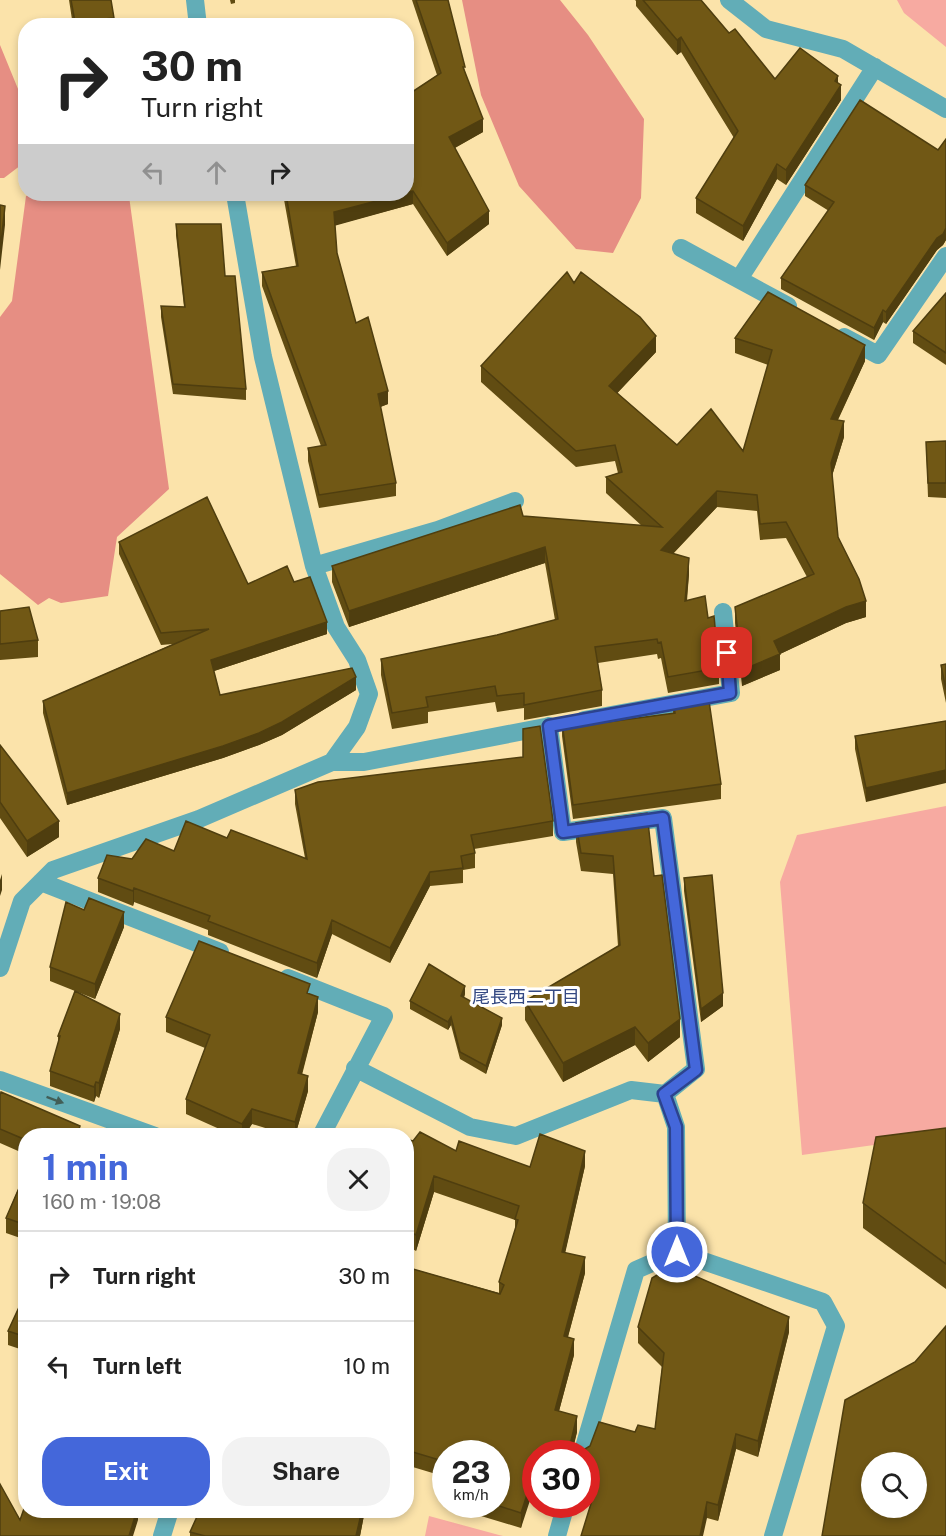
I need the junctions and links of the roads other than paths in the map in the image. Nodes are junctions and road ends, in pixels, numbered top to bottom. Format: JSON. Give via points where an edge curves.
{"nodes":[{"id":1,"x":195,"y":0,"type":"edge"},
{"id":2,"x":729,"y":0,"type":"edge"},
{"id":3,"x":197,"y":18,"type":"edge"},
{"id":4,"x":874,"y":67,"type":"junction"},
{"id":5,"x":946,"y":109,"type":"edge"},
{"id":6,"x":236,"y":201,"type":"edge"},
{"id":7,"x":681,"y":248,"type":"dead end"},
{"id":8,"x":946,"y":256,"type":"edge"},
{"id":9,"x":739,"y":279,"type":"junction"},
{"id":10,"x":798,"y":312,"type":"edge"},
{"id":11,"x":828,"y":328,"type":"edge"},
{"id":12,"x":515,"y":501,"type":"dead end"},
{"id":13,"x":314,"y":566,"type":"junction"},
{"id":14,"x":723,"y":612,"type":"dead end"},
{"id":15,"x":561,"y":724,"type":"junction"},
{"id":16,"x":332,"y":762,"type":"junction"},
{"id":17,"x":41,"y":882,"type":"junction"},
{"id":18,"x":240,"y":960,"type":"edge"},
{"id":19,"x":0,"y":968,"type":"edge"},
{"id":20,"x":273,"y":973,"type":"edge"},
{"id":21,"x":355,"y":1068,"type":"junction"},
{"id":22,"x":0,"y":1080,"type":"edge"},
{"id":23,"x":664,"y":1094,"type":"junction"},
{"id":24,"x":133,"y":1128,"type":"edge"},
{"id":25,"x":325,"y":1128,"type":"edge"},
{"id":26,"x":677,"y":1252,"type":"junction"},
{"id":27,"x":586,"y":1440,"type":"edge"},
{"id":28,"x":168,"y":1518,"type":"edge"},
{"id":29,"x":563,"y":1518,"type":"edge"},
{"id":30,"x":162,"y":1536,"type":"edge"},
{"id":31,"x":557,"y":1536,"type":"edge"},
{"id":32,"x":773,"y":1536,"type":"edge"}],
"edges":[{"from":1,"to":3,"type":"street"},
{"from":2,"to":4,"type":"street","via":[[766,29],[843,49]]},
{"from":4,"to":5,"type":"street"},
{"from":4,"to":9,"type":"street"},
{"from":6,"to":13,"type":"street","via":[[264,357]]},
{"from":7,"to":9,"type":"street"},
{"from":8,"to":11,"type":"street","via":[[878,355]]},
{"from":9,"to":10,"type":"street"},
{"from":12,"to":13,"type":"street","via":[[438,530]]},
{"from":13,"to":16,"type":"street","via":[[336,627],[357,660],[369,694],[357,727]]},
{"from":14,"to":15,"type":"street","via":[[730,693]]},
{"from":15,"to":16,"type":"street","via":[[364,762]]},
{"from":15,"to":23,"type":"street","via":[[563,832],[663,818],[696,1070]]},
{"from":16,"to":17,"type":"street","via":[[199,819],[53,870]]},
{"from":17,"to":18,"type":"street"},
{"from":17,"to":19,"type":"street","via":[[22,902]]},
{"from":20,"to":21,"type":"street","via":[[384,1016]]},
{"from":21,"to":23,"type":"street","via":[[470,1127],[516,1136],[631,1090]]},
{"from":21,"to":25,"type":"street"},
{"from":22,"to":24,"type":"street","one_way":true},
{"from":23,"to":26,"type":"street","via":[[676,1127]]},
{"from":26,"to":27,"type":"street","via":[[636,1270]]},
{"from":26,"to":32,"type":"street","via":[[823,1302],[836,1326]]},
{"from":28,"to":30,"type":"street"},
{"from":29,"to":31,"type":"street"}]}
